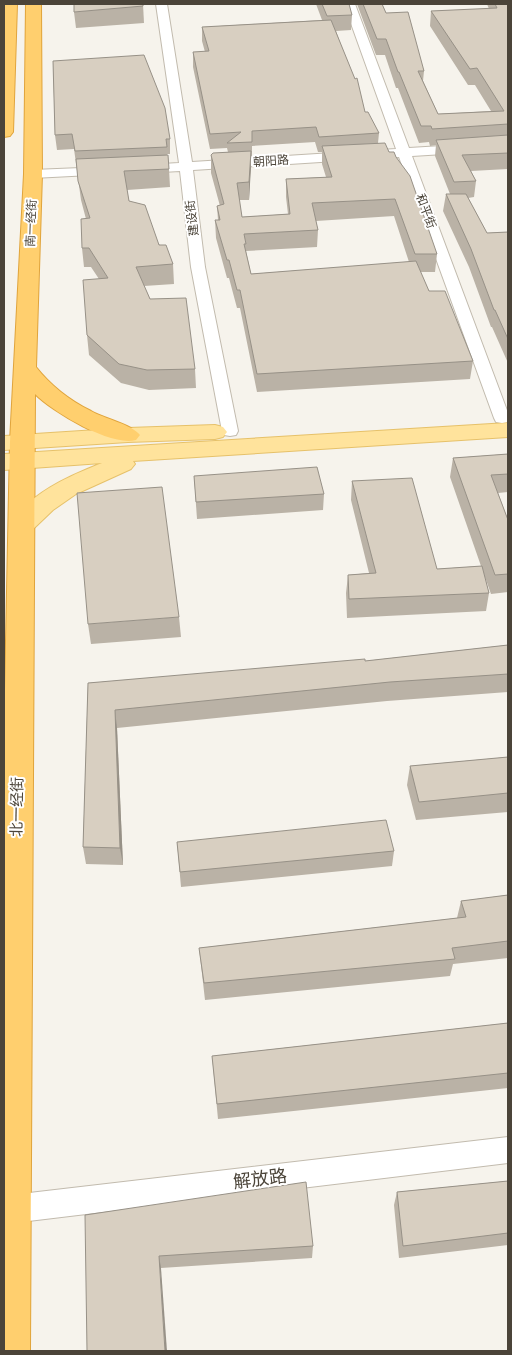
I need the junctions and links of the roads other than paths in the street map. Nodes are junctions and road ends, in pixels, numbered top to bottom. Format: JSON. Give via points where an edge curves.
{"nodes":[{"id":1,"x":9,"y":4,"type":"edge"},
{"id":2,"x":33,"y":4,"type":"edge"},
{"id":3,"x":161,"y":4,"type":"edge"},
{"id":4,"x":349,"y":4,"type":"edge"},
{"id":5,"x":4,"y":125,"type":"edge"},
{"id":6,"x":4,"y":132,"type":"edge"},
{"id":7,"x":508,"y":146,"type":"edge"},
{"id":8,"x":404,"y":151,"type":"junction"},
{"id":9,"x":186,"y":167,"type":"junction"},
{"id":10,"x":33,"y":174,"type":"junction"},
{"id":11,"x":25,"y":366,"type":"junction"},
{"id":12,"x":506,"y":422,"type":"edge"},
{"id":13,"x":230,"y":432,"type":"junction"},
{"id":14,"x":128,"y":435,"type":"junction"},
{"id":15,"x":13,"y":453,"type":"edge"},
{"id":16,"x":149,"y":454,"type":"junction"},
{"id":17,"x":21,"y":526,"type":"junction"},
{"id":18,"x":508,"y":1150,"type":"edge"},
{"id":19,"x":12,"y":1209,"type":"junction"},
{"id":20,"x":10,"y":1351,"type":"edge"}],
"edges":[{"from":1,"to":5,"type":"highway"},
{"from":2,"to":10,"type":"highway","name":"南一经街"},
{"from":3,"to":9,"type":"street","name":"建设街"},
{"from":4,"to":8,"type":"street","name":"和平街"},
{"from":5,"to":6,"type":"highway"},
{"from":7,"to":8,"type":"street","name":"朝阳路"},
{"from":8,"to":9,"type":"street","name":"朝阳路"},
{"from":8,"to":12,"type":"street","name":"和平街"},
{"from":9,"to":10,"type":"street","name":"朝阳路"},
{"from":9,"to":13,"type":"street","name":"建设街","via":[[198,267]]},
{"from":10,"to":11,"type":"highway","name":"南一经街"},
{"from":11,"to":14,"type":"highway","via":[[32,379],[59,403],[106,428]]},
{"from":11,"to":15,"type":"highway","name":"南一经街"},
{"from":12,"to":13,"type":"main road"},
{"from":12,"to":16,"type":"main road"},
{"from":13,"to":14,"type":"main road"},
{"from":14,"to":15,"type":"main road"},
{"from":15,"to":16,"type":"main road"},
{"from":15,"to":17,"type":"highway","name":"北一经街"},
{"from":16,"to":17,"type":"main road","via":[[90,476],[62,491],[40,506]]},
{"from":17,"to":19,"type":"highway","name":"北一经街"},
{"from":18,"to":19,"type":"street","name":"解放路"},
{"from":19,"to":20,"type":"highway","name":"北一经街"}]}
